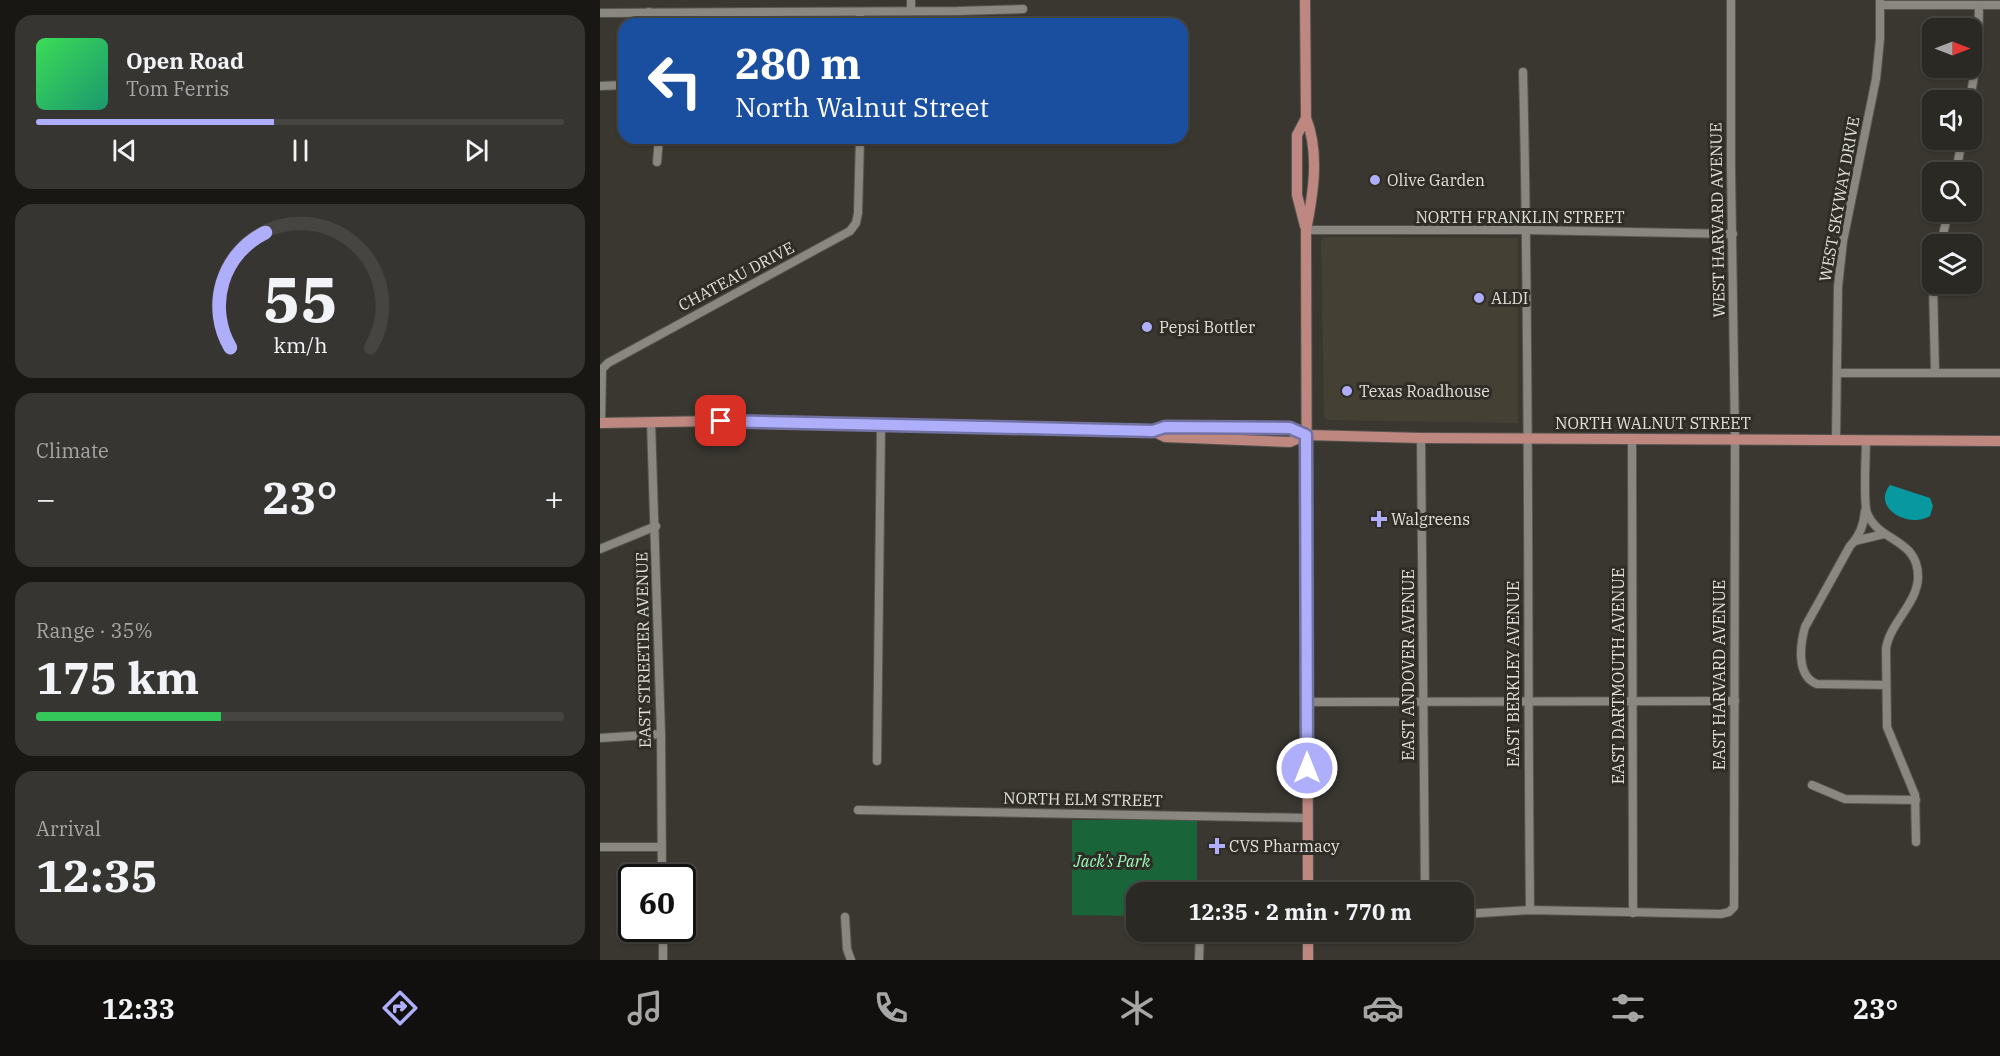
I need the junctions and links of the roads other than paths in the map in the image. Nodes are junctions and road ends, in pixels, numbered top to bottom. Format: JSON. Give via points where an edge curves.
{"nodes":[{"id":1,"x":911,"y":0,"type":"edge"},
{"id":2,"x":1305,"y":0,"type":"edge"},
{"id":3,"x":1731,"y":0,"type":"edge"},
{"id":4,"x":1880,"y":3,"type":"edge"},
{"id":5,"x":1979,"y":5,"type":"junction"},
{"id":6,"x":2000,"y":5,"type":"edge"},
{"id":7,"x":1023,"y":9,"type":"dead end"},
{"id":8,"x":911,"y":11,"type":"junction"},
{"id":9,"x":649,"y":12,"type":"junction"},
{"id":10,"x":861,"y":12,"type":"junction"},
{"id":11,"x":600,"y":13,"type":"edge"},
{"id":12,"x":649,"y":18,"type":"edge"},
{"id":13,"x":860,"y":18,"type":"edge"},
{"id":14,"x":1523,"y":72,"type":"dead end"},
{"id":15,"x":618,"y":85,"type":"edge"},
{"id":16,"x":600,"y":86,"type":"edge"},
{"id":17,"x":1972,"y":90,"type":"edge"},
{"id":18,"x":658,"y":144,"type":"edge"},
{"id":19,"x":860,"y":144,"type":"edge"},
{"id":20,"x":657,"y":162,"type":"dead end"},
{"id":21,"x":1306,"y":230,"type":"junction"},
{"id":22,"x":1526,"y":230,"type":"junction"},
{"id":23,"x":1733,"y":234,"type":"junction"},
{"id":24,"x":1933,"y":294,"type":"edge"},
{"id":25,"x":1935,"y":372,"type":"junction"},
{"id":26,"x":1836,"y":373,"type":"junction"},
{"id":27,"x":2000,"y":373,"type":"edge"},
{"id":28,"x":651,"y":422,"type":"junction"},
{"id":29,"x":601,"y":423,"type":"edge"},
{"id":30,"x":881,"y":424,"type":"junction"},
{"id":31,"x":1306,"y":435,"type":"junction"},
{"id":32,"x":1421,"y":438,"type":"junction"},
{"id":33,"x":1529,"y":438,"type":"junction"},
{"id":34,"x":1632,"y":438,"type":"junction"},
{"id":35,"x":1735,"y":439,"type":"junction"},
{"id":36,"x":1836,"y":440,"type":"junction"},
{"id":37,"x":1866,"y":440,"type":"junction"},
{"id":38,"x":2000,"y":441,"type":"edge"},
{"id":39,"x":1866,"y":511,"type":"junction"},
{"id":40,"x":656,"y":525,"type":"junction"},
{"id":41,"x":1884,"y":534,"type":"junction"},
{"id":42,"x":1855,"y":541,"type":"junction"},
{"id":43,"x":600,"y":549,"type":"edge"},
{"id":44,"x":1886,"y":685,"type":"junction"},
{"id":45,"x":1633,"y":699,"type":"junction"},
{"id":46,"x":1528,"y":700,"type":"junction"},
{"id":47,"x":1735,"y":700,"type":"junction"},
{"id":48,"x":1307,"y":702,"type":"junction"},
{"id":49,"x":1424,"y":703,"type":"junction"},
{"id":50,"x":661,"y":734,"type":"junction"},
{"id":51,"x":600,"y":738,"type":"edge"},
{"id":52,"x":878,"y":761,"type":"dead end"},
{"id":53,"x":1812,"y":785,"type":"dead end"},
{"id":54,"x":1916,"y":800,"type":"junction"},
{"id":55,"x":858,"y":810,"type":"dead end"},
{"id":56,"x":1307,"y":818,"type":"junction"},
{"id":57,"x":1916,"y":842,"type":"dead end"},
{"id":58,"x":600,"y":847,"type":"edge"},
{"id":59,"x":662,"y":847,"type":"junction"},
{"id":60,"x":662,"y":864,"type":"edge"},
{"id":61,"x":1308,"y":882,"type":"edge"},
{"id":62,"x":1425,"y":882,"type":"edge"},
{"id":63,"x":1530,"y":910,"type":"junction"},
{"id":64,"x":1474,"y":913,"type":"edge"},
{"id":65,"x":1633,"y":913,"type":"junction"},
{"id":66,"x":845,"y":917,"type":"dead end"},
{"id":67,"x":663,"y":942,"type":"edge"},
{"id":68,"x":1200,"y":942,"type":"edge"},
{"id":69,"x":1308,"y":942,"type":"edge"},
{"id":70,"x":663,"y":960,"type":"edge"},
{"id":71,"x":851,"y":960,"type":"edge"},
{"id":72,"x":1200,"y":960,"type":"edge"},
{"id":73,"x":1308,"y":960,"type":"edge"}],
"edges":[{"from":1,"to":8,"type":"street"},
{"from":2,"to":21,"type":"main road","via":[[1306,118],[1298,135],[1298,195]]},
{"from":3,"to":23,"type":"street","name":"WEST HARVARD AVENUE"},
{"from":4,"to":5,"type":"street"},
{"from":4,"to":26,"type":"street","name":"WEST SKYWAY DRIVE","via":[[1876,79],[1842,252]]},
{"from":5,"to":6,"type":"street"},
{"from":5,"to":17,"type":"street"},
{"from":7,"to":8,"type":"street"},
{"from":8,"to":10,"type":"street"},
{"from":9,"to":10,"type":"street"},
{"from":9,"to":11,"type":"street"},
{"from":9,"to":12,"type":"street"},
{"from":10,"to":13,"type":"street"},
{"from":14,"to":22,"type":"street","name":"EAST BERKLEY AVENUE"},
{"from":15,"to":16,"type":"street"},
{"from":18,"to":20,"type":"street"},
{"from":19,"to":29,"type":"street","name":"CHATEAU DRIVE","via":[[858,213],[853,227],[608,363],[602,369]]},
{"from":21,"to":22,"type":"street","name":"NORTH FRANKLIN STREET"},
{"from":21,"to":31,"type":"main road"},
{"from":22,"to":23,"type":"street","name":"NORTH FRANKLIN STREET"},
{"from":22,"to":33,"type":"street","name":"EAST BERKLEY AVENUE"},
{"from":23,"to":35,"type":"street","name":"WEST HARVARD AVENUE"},
{"from":24,"to":25,"type":"street"},
{"from":25,"to":26,"type":"street"},
{"from":25,"to":27,"type":"street"},
{"from":26,"to":36,"type":"street","name":"WEST SKYWAY DRIVE"},
{"from":28,"to":29,"type":"main road","name":"NORTH WALNUT STREET"},
{"from":28,"to":30,"type":"main road","name":"NORTH WALNUT STREET"},
{"from":28,"to":40,"type":"street","name":"EAST STREETER AVENUE"},
{"from":30,"to":31,"type":"main road","name":"NORTH WALNUT STREET","via":[[1153,431],[1165,437],[1290,442]]},
{"from":30,"to":52,"type":"street"},
{"from":31,"to":32,"type":"main road","name":"NORTH WALNUT STREET"},
{"from":31,"to":48,"type":"main road"},
{"from":32,"to":33,"type":"main road","name":"NORTH WALNUT STREET"},
{"from":32,"to":49,"type":"street","name":"EAST ANDOVER AVENUE"},
{"from":33,"to":34,"type":"main road","name":"NORTH WALNUT STREET"},
{"from":33,"to":46,"type":"street","name":"EAST BERKLEY AVENUE"},
{"from":34,"to":35,"type":"main road","name":"NORTH WALNUT STREET"},
{"from":34,"to":45,"type":"street","name":"EAST DARTMOUTH AVENUE"},
{"from":35,"to":36,"type":"main road","name":"NORTH WALNUT STREET"},
{"from":35,"to":47,"type":"street","name":"EAST HARVARD AVENUE"},
{"from":36,"to":37,"type":"main road","name":"NORTH WALNUT STREET"},
{"from":37,"to":38,"type":"main road","name":"NORTH WALNUT STREET"},
{"from":37,"to":39,"type":"street"},
{"from":39,"to":41,"type":"street"},
{"from":39,"to":42,"type":"street"},
{"from":40,"to":43,"type":"street"},
{"from":40,"to":50,"type":"street","name":"EAST STREETER AVENUE"},
{"from":41,"to":42,"type":"street"},
{"from":41,"to":44,"type":"street","via":[[1911,552],[1918,577],[1916,590],[1886,644]]},
{"from":42,"to":44,"type":"street","via":[[1807,622],[1802,669],[1817,684]]},
{"from":44,"to":54,"type":"street","via":[[1888,732]]},
{"from":45,"to":46,"type":"street"},
{"from":45,"to":47,"type":"street"},
{"from":45,"to":65,"type":"street","name":"EAST DARTMOUTH AVENUE"},
{"from":46,"to":49,"type":"street"},
{"from":46,"to":63,"type":"street","name":"EAST BERKLEY AVENUE"},
{"from":47,"to":65,"type":"street","name":"EAST HARVARD AVENUE","via":[[1732,910],[1721,914]]},
{"from":48,"to":49,"type":"street"},
{"from":48,"to":56,"type":"main road"},
{"from":49,"to":62,"type":"street","name":"EAST ANDOVER AVENUE"},
{"from":50,"to":51,"type":"street"},
{"from":50,"to":59,"type":"street","name":"EAST STREETER AVENUE"},
{"from":53,"to":54,"type":"street","via":[[1845,799]]},
{"from":54,"to":57,"type":"street"},
{"from":55,"to":56,"type":"street","name":"NORTH ELM STREET"},
{"from":56,"to":61,"type":"main road"},
{"from":58,"to":59,"type":"street"},
{"from":59,"to":60,"type":"street","name":"EAST STREETER AVENUE"},
{"from":63,"to":64,"type":"street"},
{"from":63,"to":65,"type":"street"},
{"from":66,"to":71,"type":"street"},
{"from":67,"to":70,"type":"street"},
{"from":68,"to":72,"type":"street"},
{"from":69,"to":73,"type":"main road"}]}
